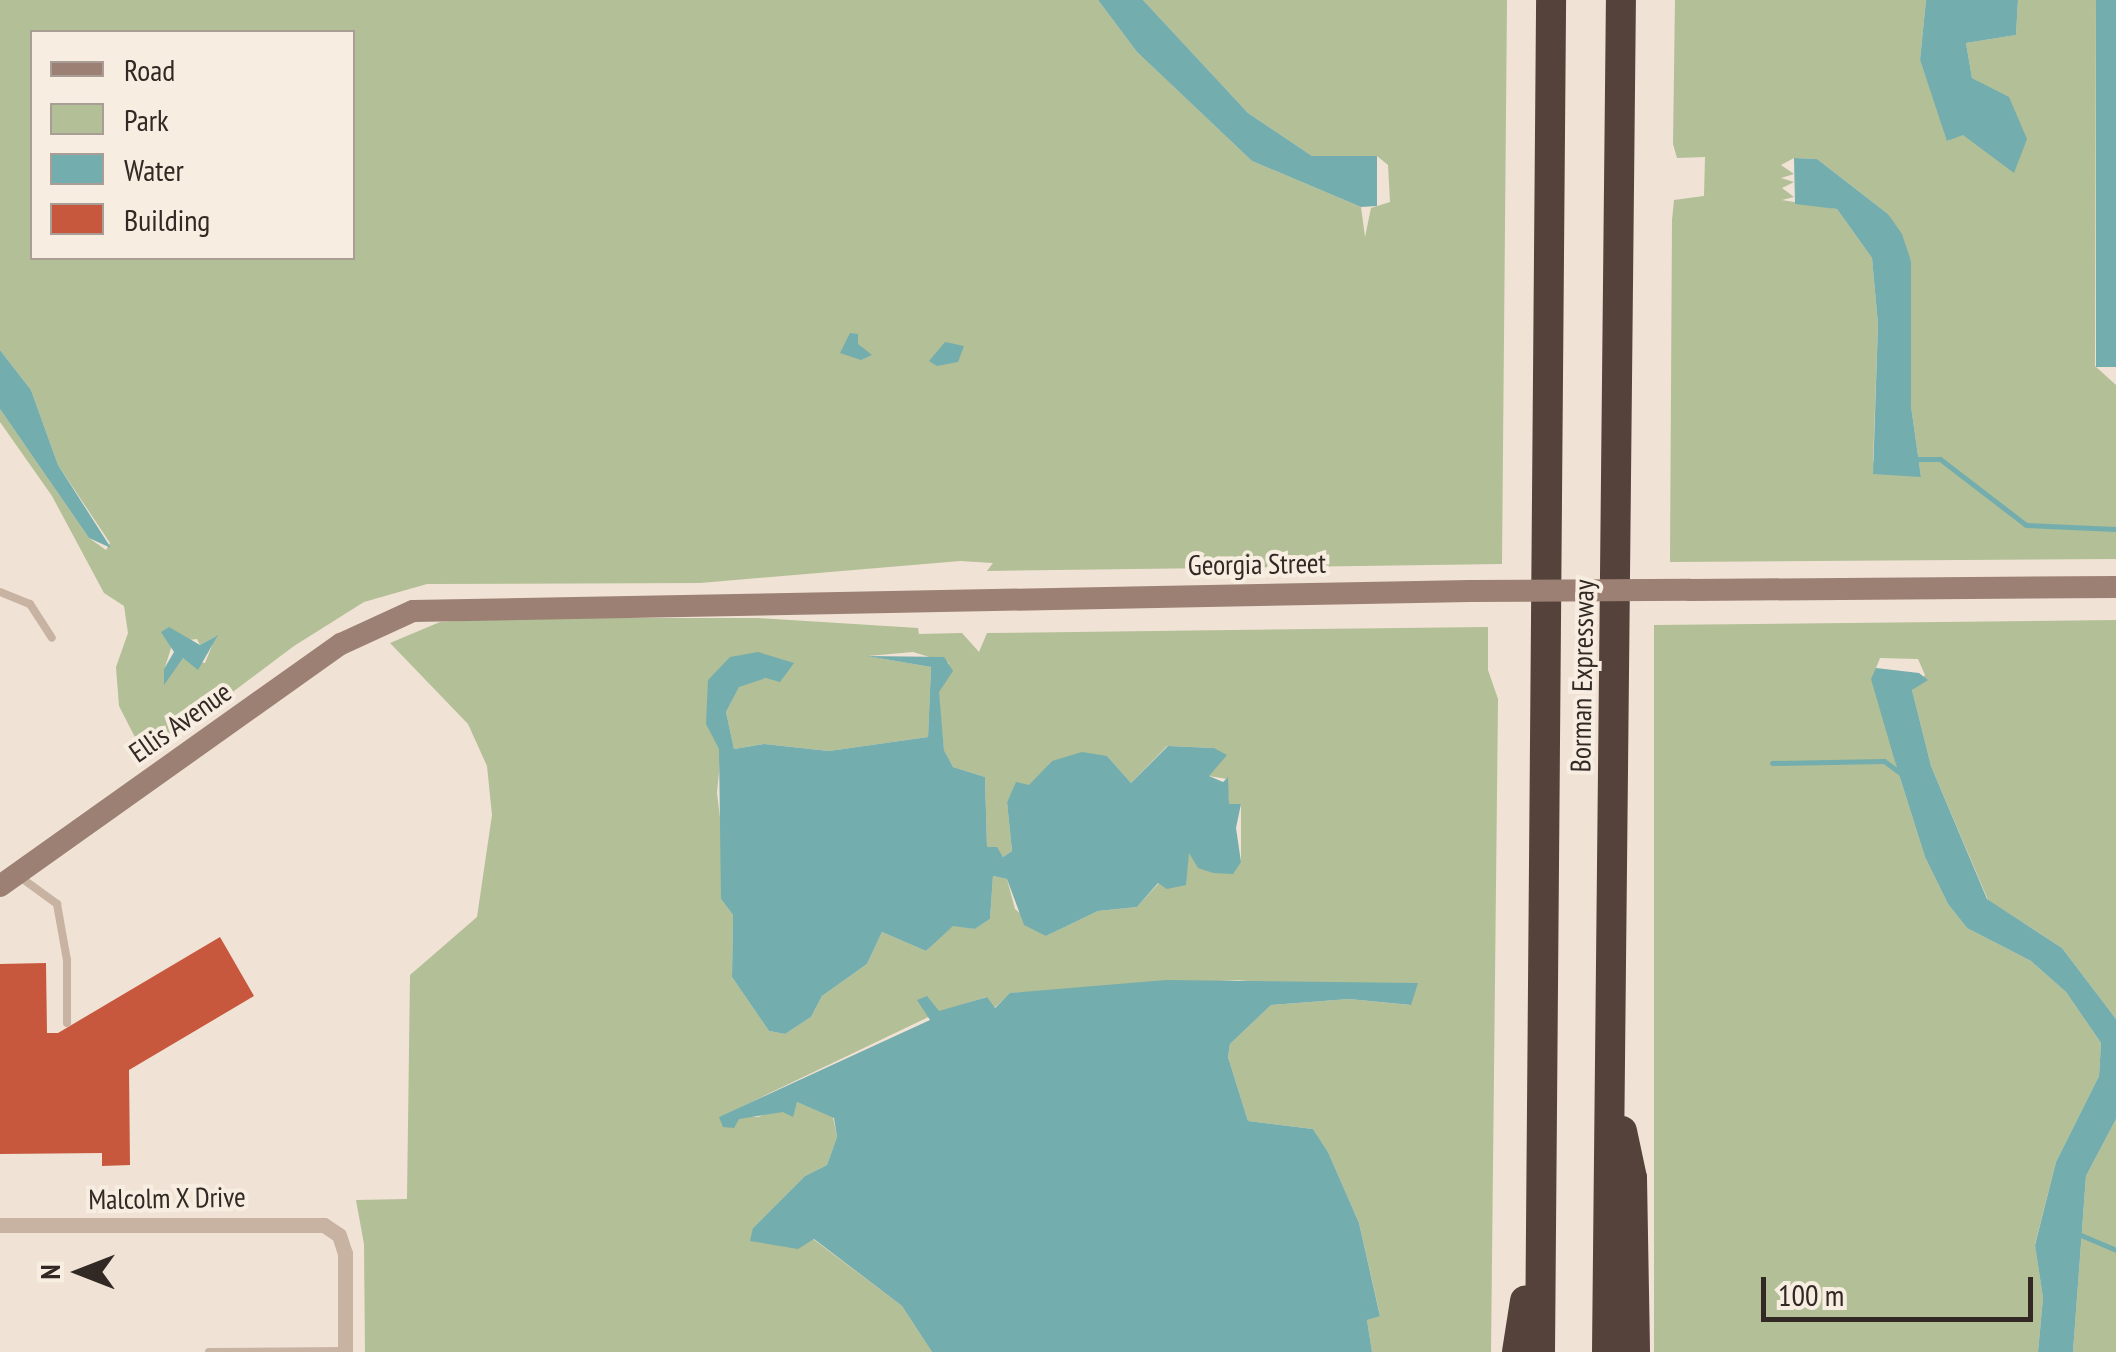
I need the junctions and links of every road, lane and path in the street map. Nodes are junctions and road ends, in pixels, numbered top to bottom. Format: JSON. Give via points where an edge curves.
{"nodes":[{"id":1,"x":1550,"y":0,"type":"edge"},
{"id":2,"x":1621,"y":0,"type":"edge"},
{"id":3,"x":2116,"y":586,"type":"edge"},
{"id":4,"x":0,"y":592,"type":"edge"},
{"id":5,"x":399,"y":615,"type":"joint"},
{"id":6,"x":52,"y":638,"type":"dead end"},
{"id":7,"x":8,"y":880,"type":"edge"},
{"id":8,"x":67,"y":1023,"type":"dead end"},
{"id":9,"x":1610,"y":1078,"type":"junction"},
{"id":10,"x":1540,"y":1204,"type":"junction"},
{"id":11,"x":0,"y":1224,"type":"edge"},
{"id":12,"x":345,"y":1351,"type":"edge"},
{"id":13,"x":209,"y":1352,"type":"edge"},
{"id":14,"x":1517,"y":1352,"type":"edge"},
{"id":15,"x":1540,"y":1352,"type":"edge"},
{"id":16,"x":1607,"y":1352,"type":"edge"},
{"id":17,"x":1636,"y":1352,"type":"edge"}],
"edges":[{"from":1,"to":10,"type":"highway","name":"Borman Expressway"},
{"from":2,"to":9,"type":"highway","name":"Borman Expressway"},
{"from":3,"to":5,"type":"street","name":"Georgia Street","bridge":true,"via":[[487,606]]},
{"from":4,"to":6,"type":"lane","via":[[30,604]]},
{"from":5,"to":7,"type":"street","name":"Ellis Avenue","via":[[341,644]]},
{"from":7,"to":8,"type":"lane","via":[[57,904],[67,960]]},
{"from":9,"to":16,"type":"highway","name":"Borman Expressway"},
{"from":9,"to":17,"type":"highway","via":[[1632,1178]]},
{"from":10,"to":14,"type":"highway"},
{"from":10,"to":15,"type":"highway","name":"Borman Expressway"},
{"from":11,"to":12,"type":"street","name":"Malcolm X Drive","via":[[304,1222],[333,1229],[345,1253]]},
{"from":12,"to":13,"type":"lane"}]}
